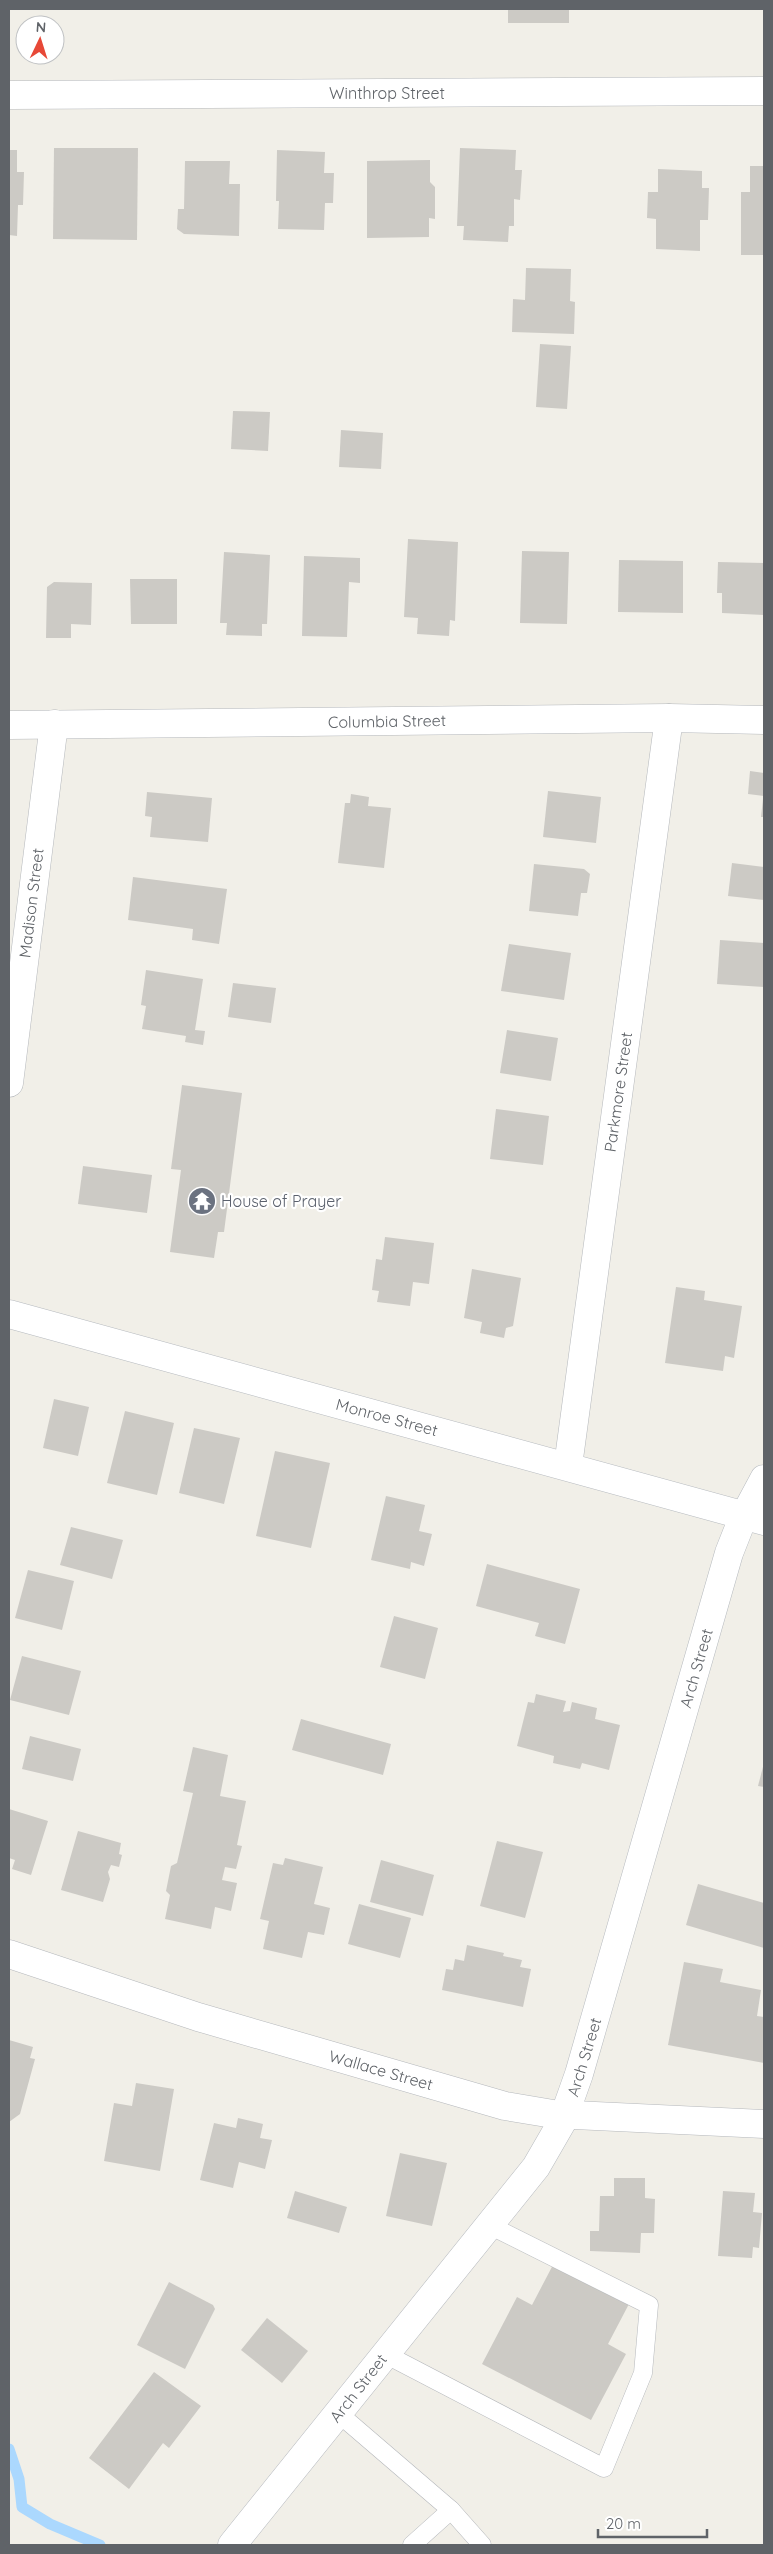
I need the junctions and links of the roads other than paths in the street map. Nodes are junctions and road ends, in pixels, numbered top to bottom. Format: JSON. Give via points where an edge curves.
{"nodes":[{"id":1,"x":764,"y":91,"type":"edge"},
{"id":2,"x":9,"y":95,"type":"edge"},
{"id":3,"x":669,"y":718,"type":"junction"},
{"id":4,"x":764,"y":720,"type":"edge"},
{"id":5,"x":54,"y":724,"type":"junction"},
{"id":6,"x":9,"y":725,"type":"edge"},
{"id":7,"x":9,"y":1082,"type":"edge"},
{"id":8,"x":9,"y":1314,"type":"edge"},
{"id":9,"x":568,"y":1466,"type":"junction"},
{"id":10,"x":764,"y":1480,"type":"edge"},
{"id":11,"x":754,"y":1519,"type":"edge"},
{"id":12,"x":9,"y":1954,"type":"edge"},
{"id":13,"x":565,"y":2114,"type":"junction"},
{"id":14,"x":764,"y":2124,"type":"edge"},
{"id":15,"x":489,"y":2224,"type":"junction"},
{"id":16,"x":385,"y":2354,"type":"junction"},
{"id":17,"x":338,"y":2414,"type":"junction"},
{"id":18,"x":451,"y":2510,"type":"junction"},
{"id":19,"x":232,"y":2545,"type":"edge"},
{"id":20,"x":412,"y":2545,"type":"edge"},
{"id":21,"x":482,"y":2545,"type":"edge"}],
"edges":[{"from":1,"to":2,"type":"street","name":"Winthrop Street"},
{"from":3,"to":4,"type":"street","name":"Columbia Street"},
{"from":3,"to":5,"type":"street","name":"Columbia Street"},
{"from":3,"to":9,"type":"street","name":"Parkmore Street"},
{"from":5,"to":6,"type":"street","name":"Columbia Street"},
{"from":5,"to":7,"type":"street","name":"Madison Street"},
{"from":8,"to":9,"type":"street","name":"Monroe Street"},
{"from":9,"to":11,"type":"street","name":"Monroe Street"},
{"from":10,"to":11,"type":"street","name":"Arch Street"},
{"from":11,"to":13,"type":"street","name":"Arch Street","via":[[723,1572]]},
{"from":12,"to":13,"type":"street","name":"Wallace Street","via":[[198,2018],[496,2104]]},
{"from":13,"to":14,"type":"street","name":"Wallace Street"},
{"from":13,"to":15,"type":"street","name":"Arch Street","via":[[541,2160]]},
{"from":15,"to":16,"type":"street","name":"Arch Street"},
{"from":15,"to":16,"type":"lane","via":[[649,2306],[644,2373],[604,2468]]},
{"from":16,"to":17,"type":"street","name":"Arch Street"},
{"from":17,"to":18,"type":"lane"},
{"from":17,"to":19,"type":"street","name":"Arch Street"},
{"from":18,"to":20,"type":"lane"},
{"from":18,"to":21,"type":"lane"}]}
